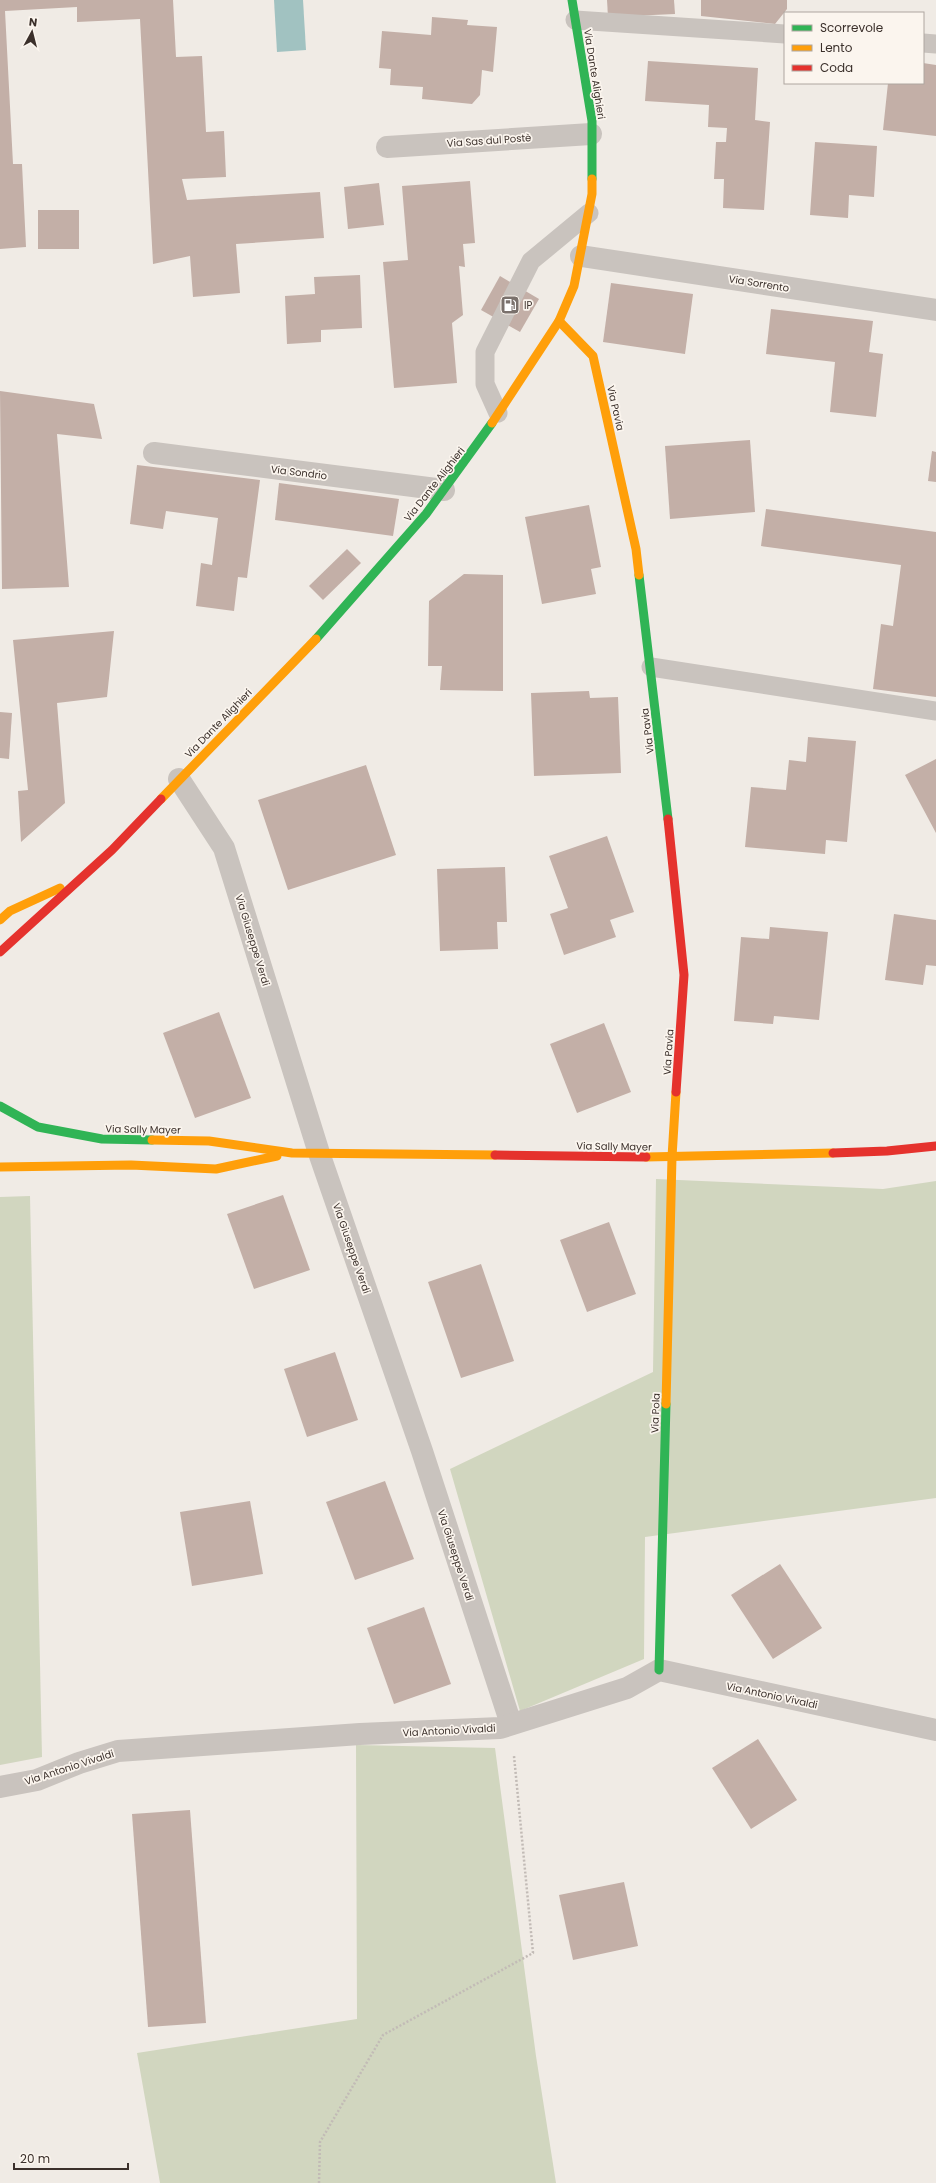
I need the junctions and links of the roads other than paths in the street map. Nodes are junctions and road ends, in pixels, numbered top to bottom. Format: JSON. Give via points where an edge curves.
{"nodes":[{"id":1,"x":572,"y":0,"type":"edge"},
{"id":2,"x":575,"y":20,"type":"junction"},
{"id":3,"x":784,"y":34,"type":"edge"},
{"id":4,"x":924,"y":43,"type":"edge"},
{"id":5,"x":936,"y":44,"type":"edge"},
{"id":6,"x":591,"y":134,"type":"junction"},
{"id":7,"x":387,"y":147,"type":"dead end"},
{"id":8,"x":589,"y":213,"type":"junction"},
{"id":9,"x":581,"y":256,"type":"junction"},
{"id":10,"x":936,"y":310,"type":"edge"},
{"id":11,"x":560,"y":320,"type":"junction"},
{"id":12,"x":498,"y":413,"type":"junction"},
{"id":13,"x":154,"y":453,"type":"dead end"},
{"id":14,"x":444,"y":490,"type":"junction"},
{"id":15,"x":651,"y":668,"type":"junction"},
{"id":16,"x":936,"y":711,"type":"edge"},
{"id":17,"x":179,"y":779,"type":"junction"},
{"id":18,"x":80,"y":880,"type":"junction"},
{"id":19,"x":0,"y":920,"type":"edge"},
{"id":20,"x":0,"y":952,"type":"edge"},
{"id":21,"x":0,"y":1106,"type":"edge"},
{"id":22,"x":936,"y":1146,"type":"edge"},
{"id":23,"x":292,"y":1153,"type":"junction"},
{"id":24,"x":319,"y":1154,"type":"junction"},
{"id":25,"x":672,"y":1157,"type":"junction"},
{"id":26,"x":0,"y":1167,"type":"edge"},
{"id":27,"x":659,"y":1670,"type":"junction"},
{"id":28,"x":511,"y":1724,"type":"junction"},
{"id":29,"x":936,"y":1730,"type":"edge"},
{"id":30,"x":0,"y":1788,"type":"edge"}],
"edges":[{"from":1,"to":2,"type":"street","name":"Via Dante Alighieri"},
{"from":2,"to":3,"type":"lane"},
{"from":2,"to":6,"type":"street","name":"Via Dante Alighieri","via":[[592,122]]},
{"from":4,"to":5,"type":"lane"},
{"from":6,"to":7,"type":"street","name":"Via Sas dul Postè"},
{"from":6,"to":8,"type":"street","name":"Via Dante Alighieri","via":[[592,194]]},
{"from":8,"to":9,"type":"street","name":"Via Dante Alighieri"},
{"from":8,"to":12,"type":"lane","via":[[531,261],[485,352],[485,384]]},
{"from":9,"to":10,"type":"street","name":"Via Sorrento"},
{"from":9,"to":11,"type":"street","name":"Via Dante Alighieri","via":[[574,286]]},
{"from":11,"to":12,"type":"street","name":"Via Dante Alighieri"},
{"from":11,"to":15,"type":"street","name":"Via Pavia","via":[[593,356],[636,549]]},
{"from":12,"to":14,"type":"street","name":"Via Dante Alighieri"},
{"from":13,"to":14,"type":"street","name":"Via Sondrio"},
{"from":14,"to":17,"type":"street","name":"Via Dante Alighieri","via":[[324,630]]},
{"from":15,"to":16,"type":"lane"},
{"from":15,"to":25,"type":"street","name":"Via Pavia","via":[[684,975]]},
{"from":17,"to":18,"type":"street","name":"Via Dante Alighieri"},
{"from":17,"to":24,"type":"street","name":"Via Giuseppe Verdi","via":[[224,848]]},
{"from":18,"to":19,"type":"street","name":"Via Dante Alighieri","via":[[10,911]]},
{"from":18,"to":20,"type":"street","name":"Via Dante Alighieri"},
{"from":21,"to":23,"type":"street","name":"Via Sally Mayer","via":[[38,1127],[102,1139],[209,1141]]},
{"from":22,"to":25,"type":"street","name":"Via Sally Mayer","via":[[888,1151]]},
{"from":23,"to":24,"type":"street","name":"Via Sally Mayer"},
{"from":23,"to":26,"type":"street","name":"Via Sally Mayer","via":[[216,1169],[131,1165]]},
{"from":24,"to":25,"type":"street","name":"Via Sally Mayer"},
{"from":24,"to":28,"type":"street","name":"Via Giuseppe Verdi","via":[[420,1444]]},
{"from":25,"to":27,"type":"street","name":"Via Pola"},
{"from":27,"to":28,"type":"street","name":"Via Antonio Vivaldi","via":[[626,1688]]},
{"from":27,"to":29,"type":"street","name":"Via Antonio Vivaldi"},
{"from":28,"to":30,"type":"street","name":"Via Antonio Vivaldi","via":[[500,1728],[360,1734],[118,1751],[37,1780]]}]}
